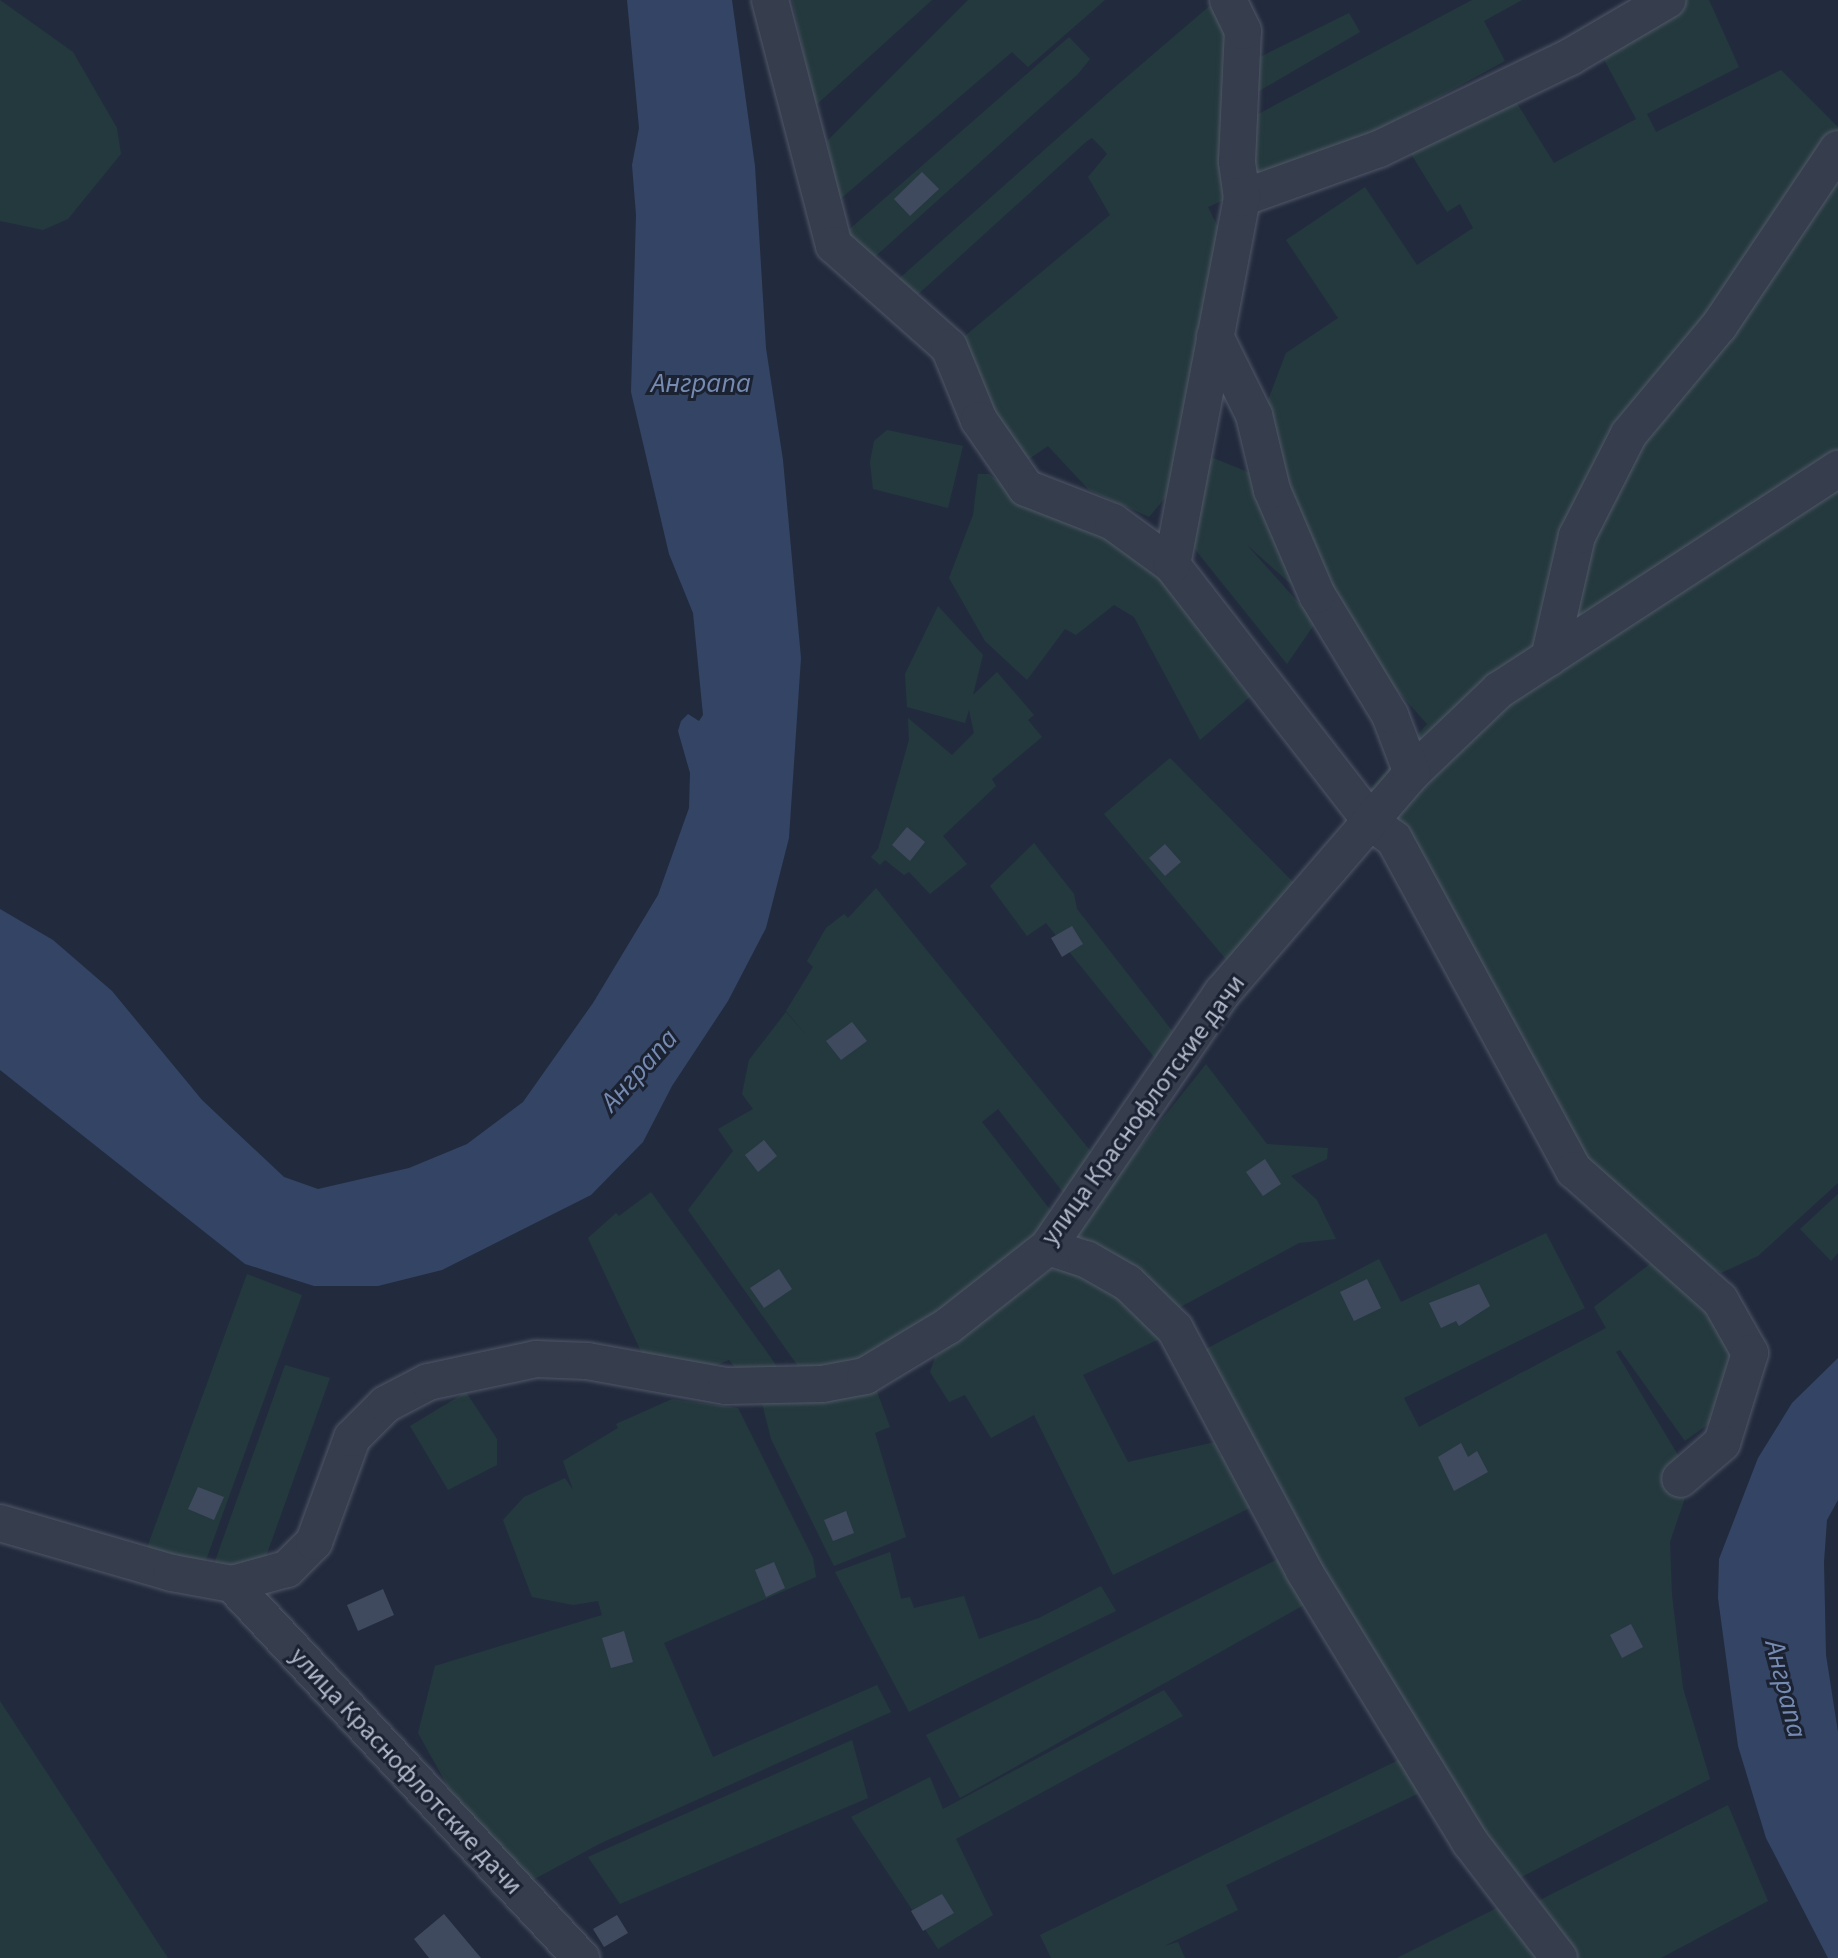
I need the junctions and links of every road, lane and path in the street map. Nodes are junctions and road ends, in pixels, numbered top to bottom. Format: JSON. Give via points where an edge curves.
{"nodes":[{"id":1,"x":770,"y":0,"type":"edge"},
{"id":2,"x":1228,"y":0,"type":"edge"},
{"id":3,"x":1667,"y":0,"type":"edge"},
{"id":4,"x":1838,"y":149,"type":"edge"},
{"id":5,"x":1242,"y":198,"type":"junction"},
{"id":6,"x":1215,"y":336,"type":"junction"},
{"id":7,"x":1838,"y":469,"type":"edge"},
{"id":8,"x":1172,"y":565,"type":"junction"},
{"id":9,"x":1549,"y":658,"type":"junction"},
{"id":10,"x":1412,"y":773,"type":"junction"},
{"id":11,"x":1372,"y":823,"type":"junction"},
{"id":12,"x":1048,"y":1247,"type":"junction"},
{"id":13,"x":1680,"y":1479,"type":"dead end"},
{"id":14,"x":0,"y":1523,"type":"edge"},
{"id":15,"x":232,"y":1584,"type":"junction"},
{"id":16,"x":581,"y":1958,"type":"edge"},
{"id":17,"x":1559,"y":1958,"type":"edge"}],
"edges":[{"from":1,"to":8,"type":"street","via":[[834,245],[949,347],[979,420],[1026,488],[1113,522]]},
{"from":2,"to":5,"type":"street","via":[[1243,31],[1237,161]]},
{"from":3,"to":5,"type":"street","via":[[1570,57],[1379,149]]},
{"from":4,"to":9,"type":"street","via":[[1719,326],[1629,434],[1577,536]]},
{"from":5,"to":6,"type":"street"},
{"from":6,"to":8,"type":"street"},
{"from":6,"to":10,"type":"street","via":[[1254,415],[1272,490],[1317,595],[1390,715]]},
{"from":7,"to":9,"type":"street","name":"улица Краснофлотские дачи"},
{"from":8,"to":11,"type":"street"},
{"from":9,"to":10,"type":"street","name":"улица Краснофлотские дачи","via":[[1499,690]]},
{"from":10,"to":11,"type":"street","name":"улица Краснофлотские дачи"},
{"from":11,"to":12,"type":"street","name":"улица Краснофлотские дачи","via":[[1222,993]]},
{"from":11,"to":13,"type":"street","via":[[1394,839],[1574,1170],[1720,1300],[1750,1353],[1722,1443]]},
{"from":12,"to":15,"type":"street","name":"улица Краснофлотские дачи","via":[[948,1326],[865,1376],[822,1384],[726,1386],[587,1361],[536,1359],[428,1382],[386,1404],[352,1438],[314,1542],[287,1569]]},
{"from":12,"to":17,"type":"street","via":[[1086,1259],[1128,1283],[1175,1329],[1304,1571],[1470,1842]]},
{"from":14,"to":15,"type":"street","name":"улица Краснофлотские дачи","via":[[172,1573]]},
{"from":15,"to":16,"type":"street","name":"улица Краснофлотские дачи"}]}
